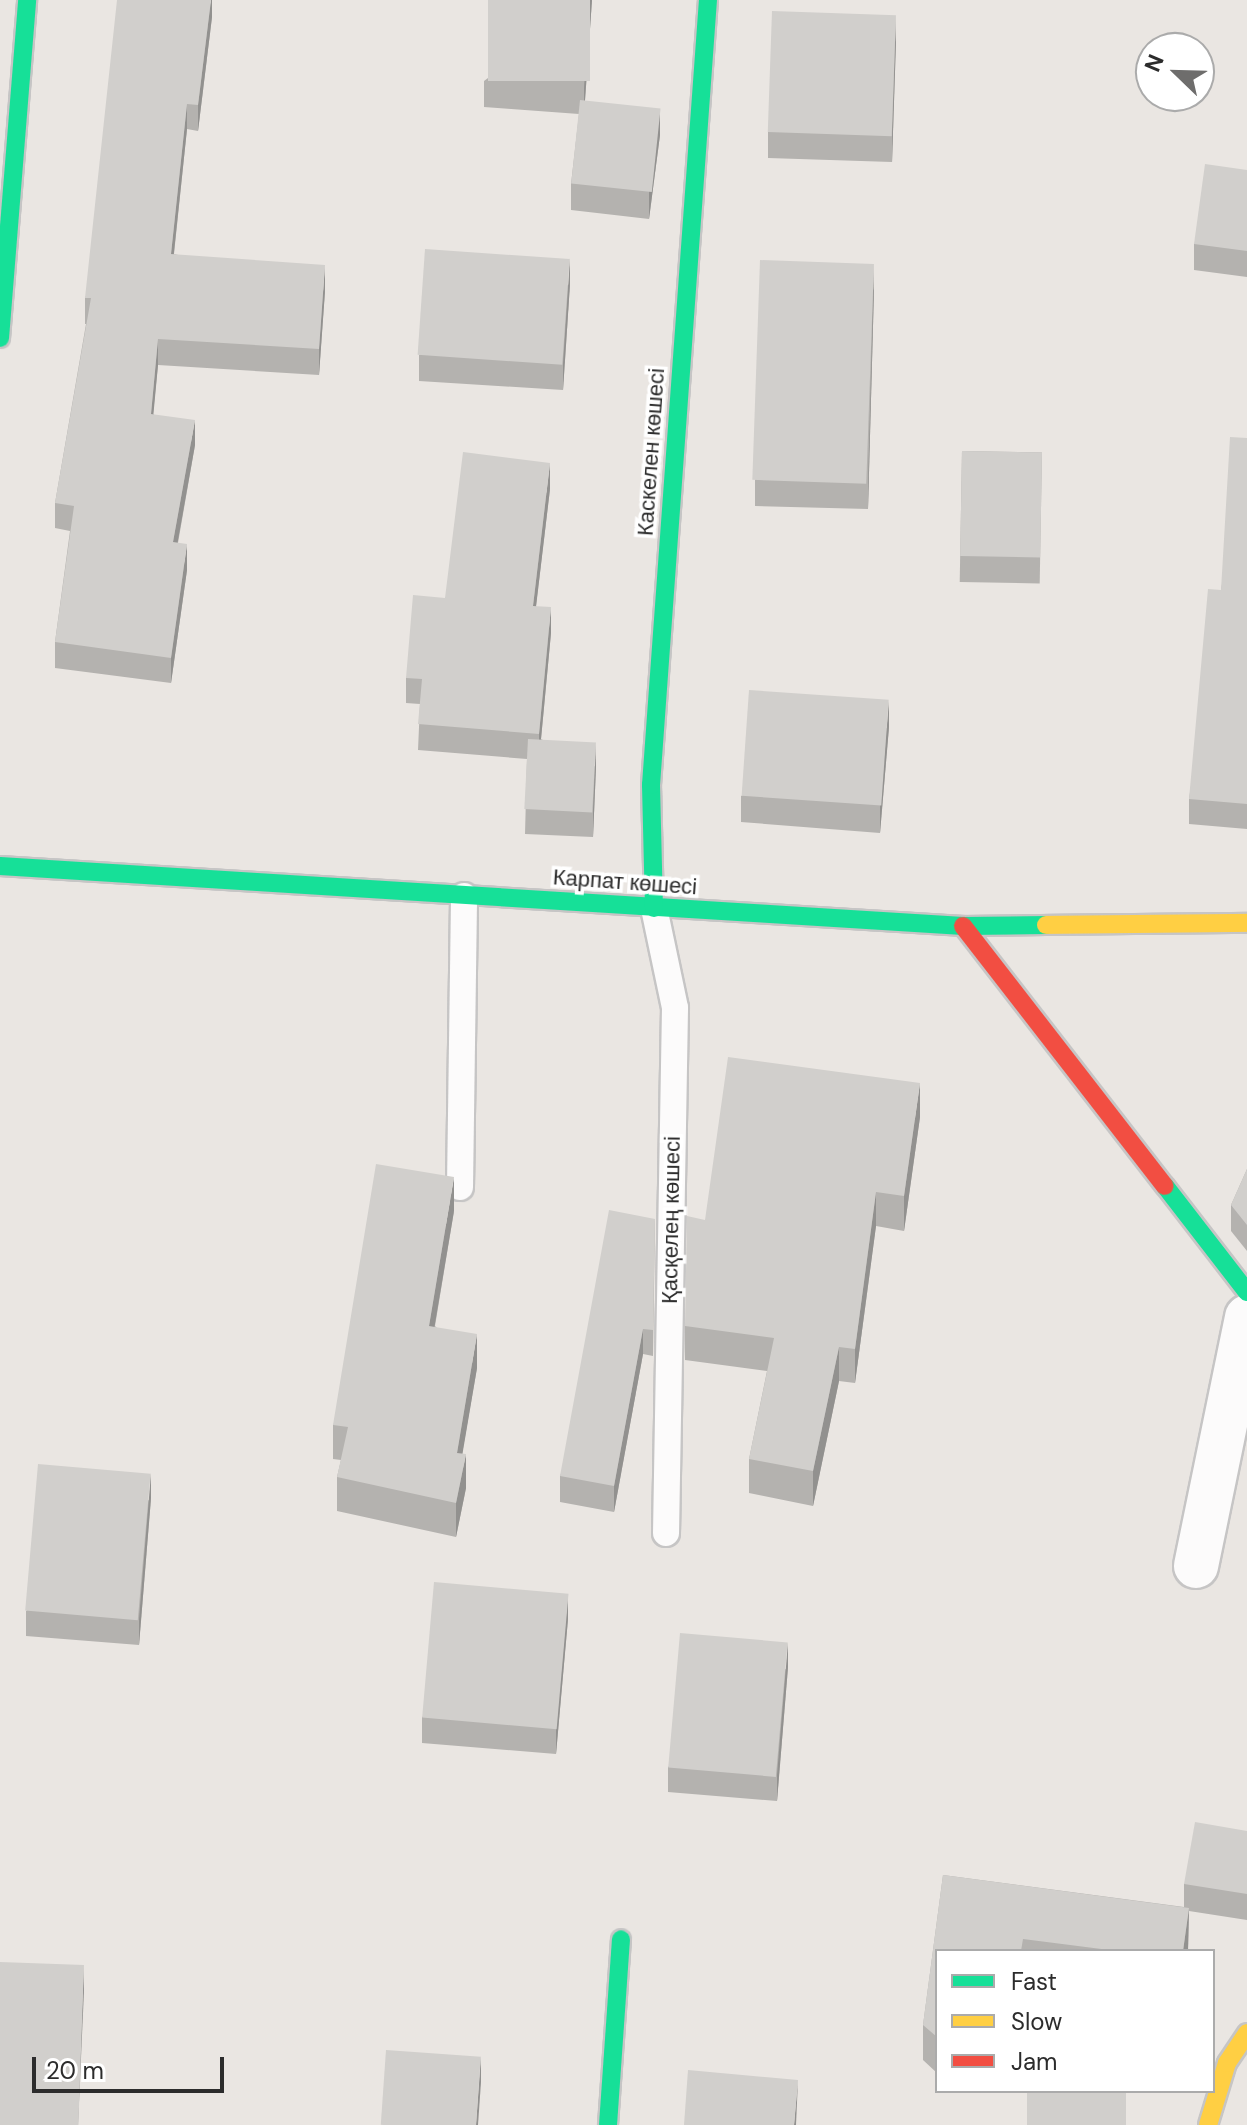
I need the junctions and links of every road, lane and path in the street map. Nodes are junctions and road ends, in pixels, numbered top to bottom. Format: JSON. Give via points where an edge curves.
{"nodes":[{"id":1,"x":27,"y":0,"type":"edge"},
{"id":2,"x":708,"y":0,"type":"edge"},
{"id":3,"x":0,"y":338,"type":"edge"},
{"id":4,"x":0,"y":866,"type":"edge"},
{"id":5,"x":464,"y":896,"type":"junction"},
{"id":6,"x":654,"y":908,"type":"junction"},
{"id":7,"x":1247,"y":923,"type":"edge"},
{"id":8,"x":963,"y":926,"type":"junction"},
{"id":9,"x":460,"y":1187,"type":"dead end"},
{"id":10,"x":1247,"y":1292,"type":"edge"},
{"id":11,"x":1247,"y":1317,"type":"edge"},
{"id":12,"x":666,"y":1533,"type":"dead end"},
{"id":13,"x":1196,"y":1566,"type":"dead end"},
{"id":14,"x":621,"y":1939,"type":"dead end"},
{"id":15,"x":1247,"y":2033,"type":"edge"},
{"id":16,"x":608,"y":2125,"type":"edge"},
{"id":17,"x":1208,"y":2125,"type":"edge"}],
"edges":[{"from":1,"to":3,"type":"street"},
{"from":2,"to":6,"type":"street","name":"Каскелен көшесі","via":[[651,785]]},
{"from":4,"to":5,"type":"street","name":"Карпат көшесі"},
{"from":5,"to":6,"type":"street","name":"Карпат көшесі"},
{"from":5,"to":9,"type":"lane"},
{"from":6,"to":8,"type":"street","name":"Карпат көшесі"},
{"from":6,"to":12,"type":"lane","name":"Қасқелең көшесі","via":[[675,1008]]},
{"from":7,"to":8,"type":"street","name":"Карпат көшесі"},
{"from":8,"to":10,"type":"street"},
{"from":11,"to":13,"type":"street"},
{"from":14,"to":16,"type":"street"},
{"from":15,"to":17,"type":"street","via":[[1227,2063]]}]}
